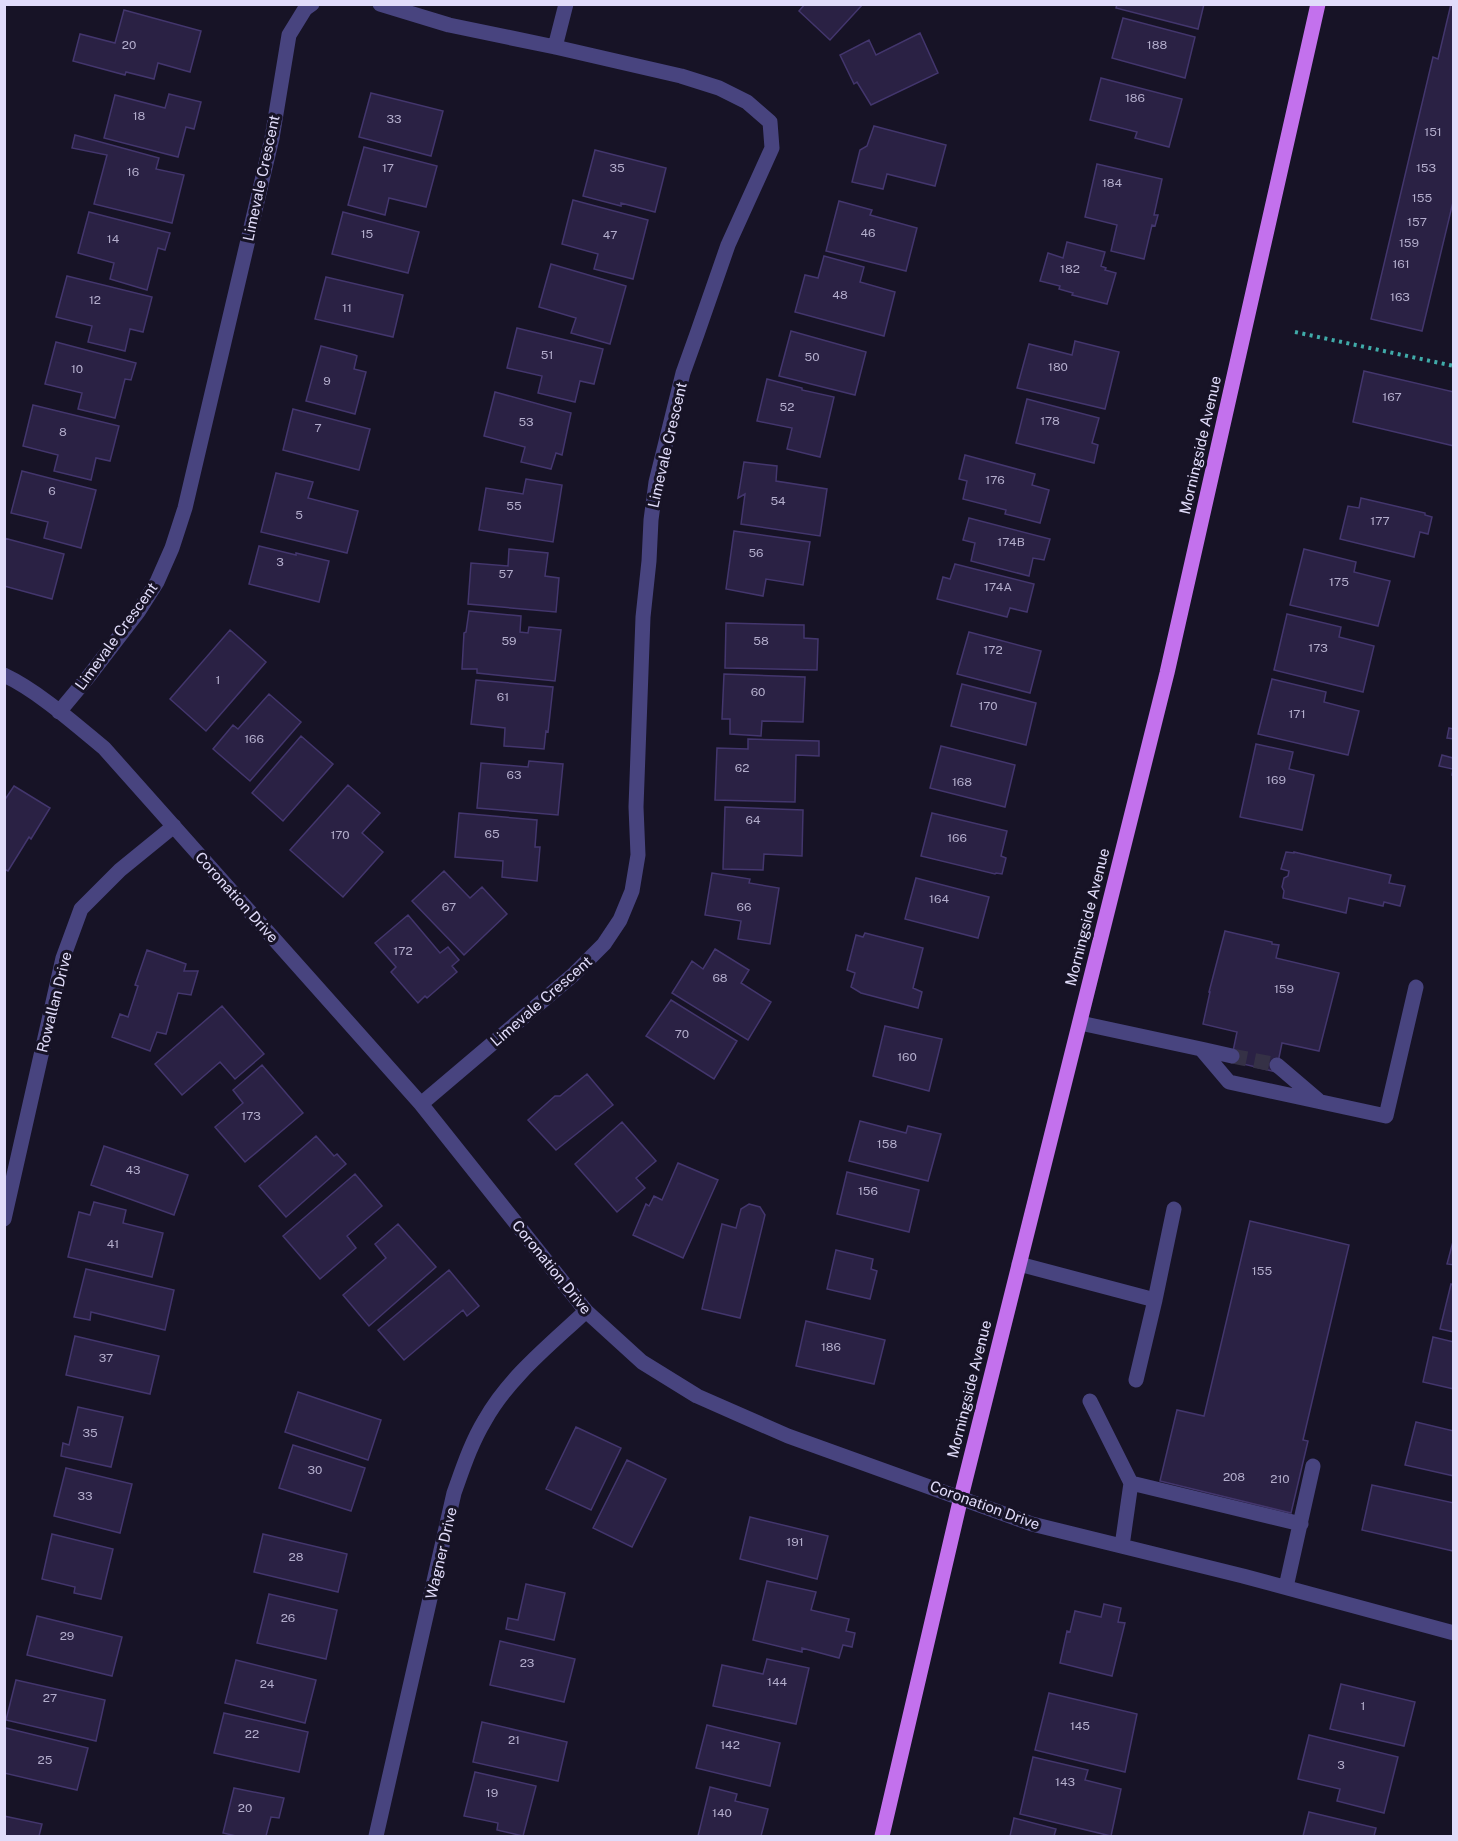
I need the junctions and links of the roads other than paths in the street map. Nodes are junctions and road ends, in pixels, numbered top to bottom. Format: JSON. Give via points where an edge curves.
{"nodes":[{"id":1,"x":312,"y":4,"type":"edge"},
{"id":2,"x":380,"y":4,"type":"edge"},
{"id":3,"x":566,"y":4,"type":"edge"},
{"id":4,"x":1318,"y":4,"type":"edge"},
{"id":5,"x":555,"y":47,"type":"junction"},
{"id":6,"x":4,"y":675,"type":"edge"},
{"id":7,"x":59,"y":712,"type":"junction"},
{"id":8,"x":174,"y":826,"type":"junction"},
{"id":9,"x":1416,"y":987,"type":"dead end"},
{"id":10,"x":1080,"y":1023,"type":"junction"},
{"id":11,"x":1202,"y":1049,"type":"junction"},
{"id":12,"x":1232,"y":1056,"type":"tunnel mouth"},
{"id":13,"x":1277,"y":1065,"type":"tunnel mouth"},
{"id":14,"x":1320,"y":1102,"type":"junction"},
{"id":15,"x":421,"y":1104,"type":"junction"},
{"id":16,"x":1174,"y":1209,"type":"dead end"},
{"id":17,"x":4,"y":1219,"type":"edge"},
{"id":18,"x":1019,"y":1264,"type":"junction"},
{"id":19,"x":1155,"y":1300,"type":"junction"},
{"id":20,"x":586,"y":1311,"type":"junction"},
{"id":21,"x":1136,"y":1380,"type":"dead end"},
{"id":22,"x":1090,"y":1401,"type":"dead end"},
{"id":23,"x":1313,"y":1466,"type":"dead end"},
{"id":24,"x":1131,"y":1483,"type":"junction"},
{"id":25,"x":961,"y":1497,"type":"junction"},
{"id":26,"x":1301,"y":1524,"type":"junction"},
{"id":27,"x":1122,"y":1546,"type":"junction"},
{"id":28,"x":1286,"y":1587,"type":"junction"},
{"id":29,"x":1454,"y":1633,"type":"edge"},
{"id":30,"x":376,"y":1836,"type":"edge"},
{"id":31,"x":882,"y":1836,"type":"edge"}],
"edges":[{"from":1,"to":7,"type":"street","name":"Limevale Crescent","via":[[289,35],[272,138],[185,508],[172,548],[138,612]]},
{"from":2,"to":5,"type":"street","name":"Limevale Crescent","via":[[449,25]]},
{"from":3,"to":5,"type":"street"},
{"from":4,"to":10,"type":"main road","name":"Morningside Avenue","via":[[1167,673]]},
{"from":5,"to":15,"type":"street","name":"Limevale Crescent","via":[[719,88],[747,102],[770,122],[772,148],[728,246],[683,373],[656,482],[643,617],[636,807],[639,855],[632,891],[604,944]]},
{"from":6,"to":7,"type":"street","name":"Coronation Drive"},
{"from":7,"to":8,"type":"street","name":"Coronation Drive","via":[[104,747]]},
{"from":8,"to":15,"type":"street","name":"Coronation Drive"},
{"from":8,"to":17,"type":"street","name":"Rowallan Drive","via":[[120,870],[81,909],[63,958]]},
{"from":9,"to":14,"type":"street","via":[[1386,1116]]},
{"from":10,"to":11,"type":"street"},
{"from":10,"to":18,"type":"main road","name":"Morningside Avenue"},
{"from":11,"to":12,"type":"street"},
{"from":11,"to":14,"type":"street","via":[[1229,1082]]},
{"from":13,"to":14,"type":"street"},
{"from":15,"to":20,"type":"street","name":"Coronation Drive"},
{"from":16,"to":19,"type":"street"},
{"from":18,"to":19,"type":"street"},
{"from":18,"to":25,"type":"main road","name":"Morningside Avenue"},
{"from":19,"to":21,"type":"street"},
{"from":20,"to":25,"type":"street","name":"Coronation Drive","via":[[642,1362],[698,1396],[788,1436]]},
{"from":20,"to":30,"type":"street","name":"Wagner Drive","via":[[505,1390],[467,1454],[454,1493]]},
{"from":22,"to":24,"type":"street"},
{"from":23,"to":26,"type":"street"},
{"from":24,"to":26,"type":"street"},
{"from":24,"to":27,"type":"street"},
{"from":25,"to":27,"type":"street","name":"Coronation Drive","via":[[1032,1524]]},
{"from":25,"to":31,"type":"main road","name":"Morningside Avenue"},
{"from":26,"to":28,"type":"street"},
{"from":27,"to":28,"type":"street","name":"Coronation Drive"},
{"from":28,"to":29,"type":"street","name":"Coronation Drive"}]}
